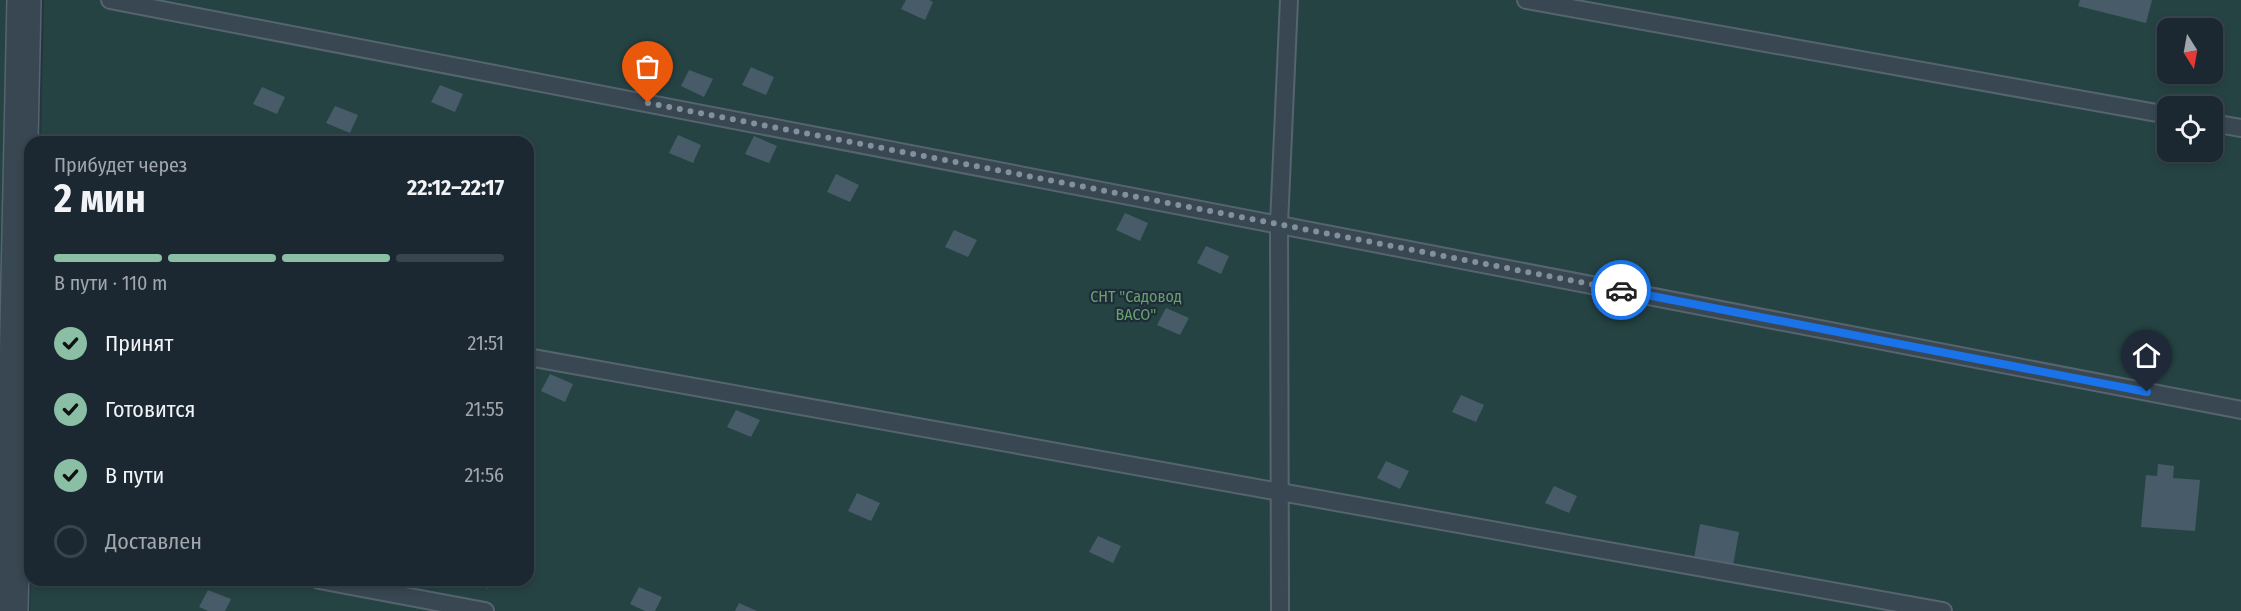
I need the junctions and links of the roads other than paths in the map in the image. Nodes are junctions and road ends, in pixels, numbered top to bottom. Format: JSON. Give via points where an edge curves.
{"nodes":[{"id":1,"x":24,"y":0,"type":"edge"},
{"id":2,"x":110,"y":0,"type":"edge"},
{"id":3,"x":1288,"y":0,"type":"edge"},
{"id":4,"x":1526,"y":0,"type":"edge"},
{"id":5,"x":2157,"y":113,"type":"edge"},
{"id":6,"x":2223,"y":125,"type":"edge"},
{"id":7,"x":2241,"y":128,"type":"edge"},
{"id":8,"x":1279,"y":224,"type":"junction"},
{"id":9,"x":24,"y":267,"type":"edge"},
{"id":10,"x":8,"y":337,"type":"edge"},
{"id":11,"x":534,"y":358,"type":"edge"},
{"id":12,"x":2241,"y":410,"type":"edge"},
{"id":13,"x":1281,"y":492,"type":"junction"},
{"id":14,"x":21,"y":526,"type":"edge"},
{"id":15,"x":351,"y":586,"type":"edge"},
{"id":16,"x":11,"y":611,"type":"edge"},
{"id":17,"x":485,"y":611,"type":"edge"},
{"id":18,"x":1280,"y":611,"type":"edge"},
{"id":19,"x":1943,"y":611,"type":"edge"}],
"edges":[{"from":1,"to":9,"type":"street"},
{"from":2,"to":8,"type":"lane"},
{"from":3,"to":8,"type":"lane"},
{"from":4,"to":5,"type":"lane"},
{"from":6,"to":7,"type":"lane"},
{"from":8,"to":12,"type":"lane"},
{"from":8,"to":13,"type":"lane"},
{"from":9,"to":10,"type":"street"},
{"from":10,"to":14,"type":"street"},
{"from":11,"to":13,"type":"lane"},
{"from":13,"to":18,"type":"lane"},
{"from":13,"to":19,"type":"lane"},
{"from":14,"to":16,"type":"street"},
{"from":15,"to":17,"type":"lane"}]}
